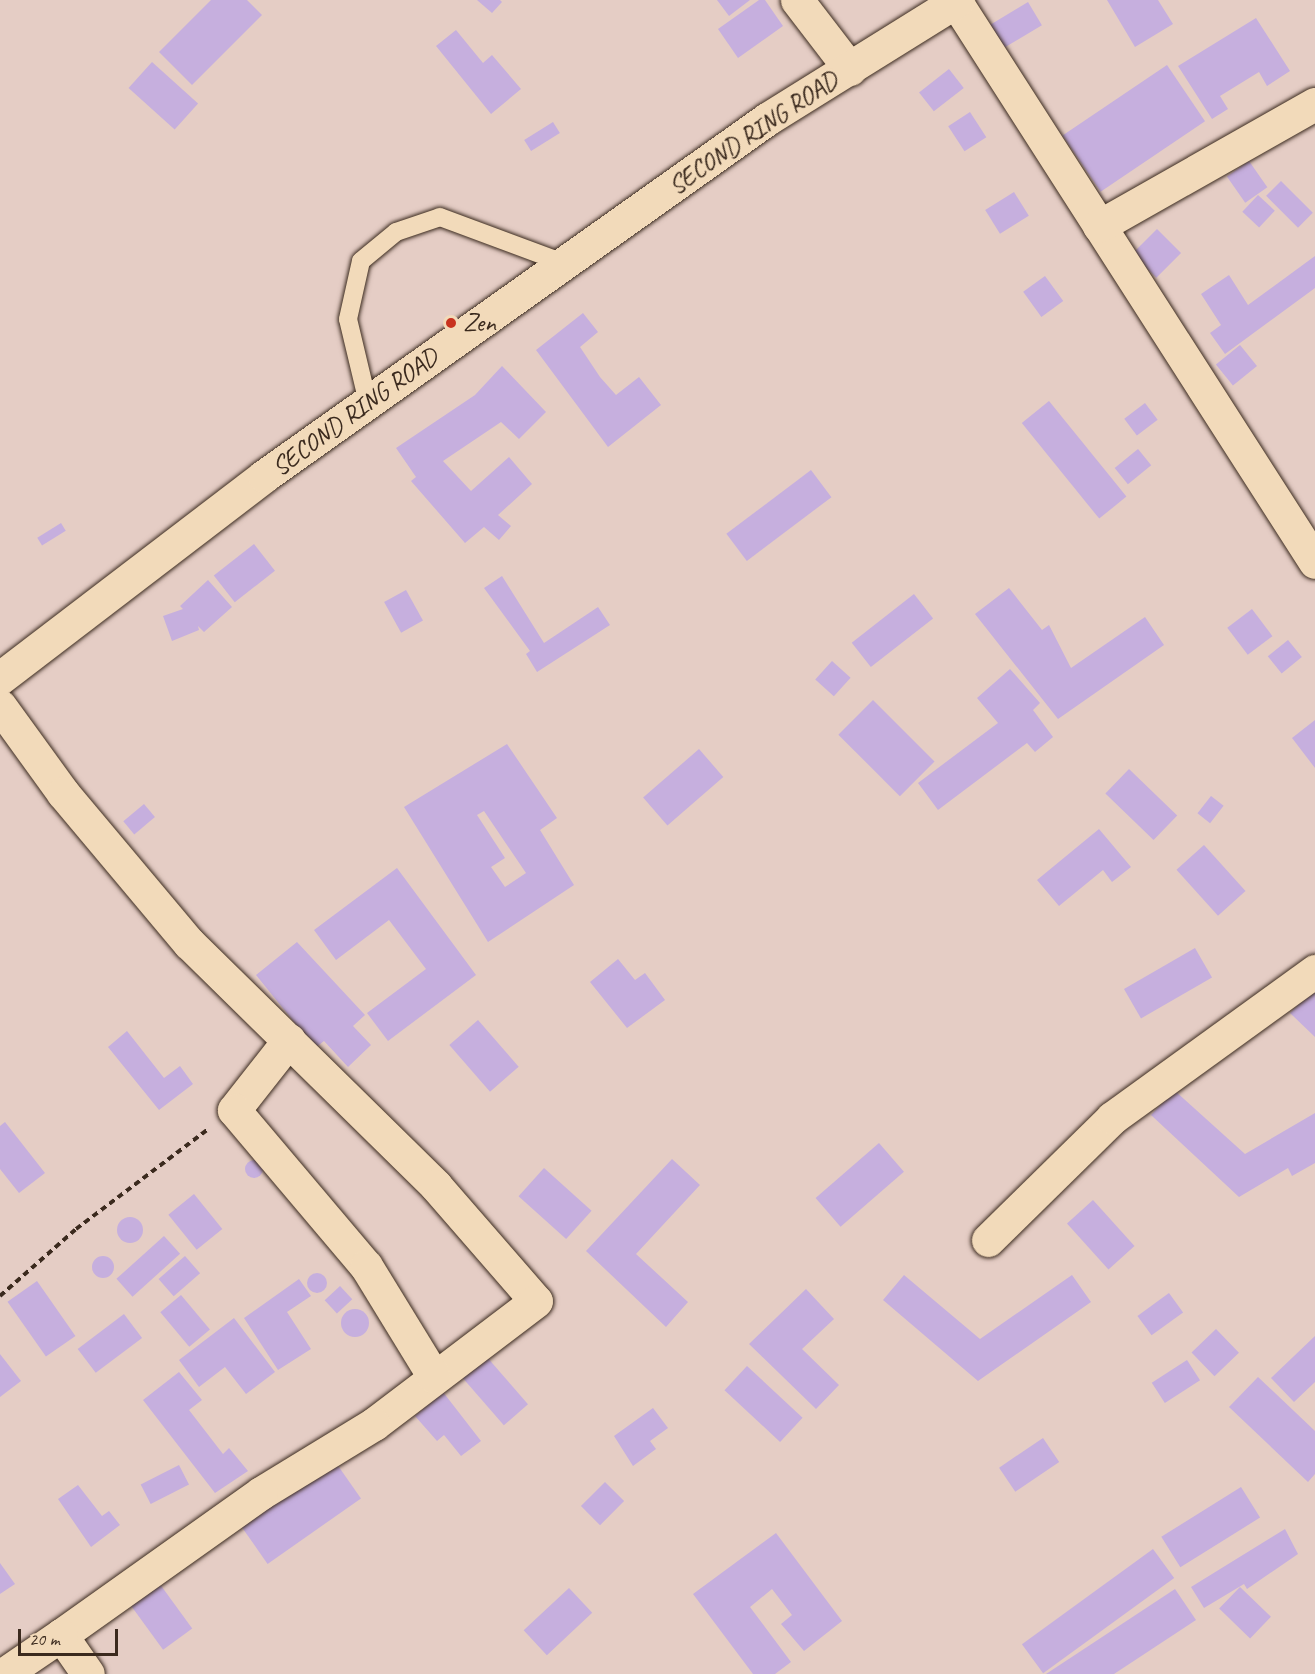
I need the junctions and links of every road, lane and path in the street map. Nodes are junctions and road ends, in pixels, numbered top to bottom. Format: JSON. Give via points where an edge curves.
{"nodes":[{"id":1,"x":797,"y":0,"type":"edge"},
{"id":2,"x":957,"y":1,"type":"edge"},
{"id":3,"x":850,"y":69,"type":"junction"},
{"id":4,"x":1315,"y":104,"type":"edge"},
{"id":5,"x":1099,"y":226,"type":"junction"},
{"id":6,"x":564,"y":263,"type":"junction"},
{"id":7,"x":368,"y":403,"type":"junction"},
{"id":8,"x":1315,"y":562,"type":"edge"},
{"id":9,"x":0,"y":678,"type":"edge"},
{"id":10,"x":0,"y":706,"type":"edge"},
{"id":11,"x":1315,"y":971,"type":"edge"},
{"id":12,"x":289,"y":1040,"type":"junction"},
{"id":13,"x":234,"y":1110,"type":"junction"},
{"id":14,"x":988,"y":1240,"type":"dead end"},
{"id":15,"x":0,"y":1296,"type":"edge"},
{"id":16,"x":434,"y":1377,"type":"junction"},
{"id":17,"x":61,"y":1635,"type":"junction"},
{"id":18,"x":4,"y":1674,"type":"edge"},
{"id":19,"x":88,"y":1674,"type":"edge"}],
"edges":[{"from":1,"to":3,"type":"street"},
{"from":2,"to":3,"type":"street","name":"SECOND RING ROAD"},
{"from":2,"to":5,"type":"street"},
{"from":3,"to":6,"type":"street","name":"SECOND RING ROAD","via":[[767,119]]},
{"from":4,"to":5,"type":"street"},
{"from":5,"to":8,"type":"street"},
{"from":6,"to":7,"type":"street","name":"SECOND RING ROAD"},
{"from":6,"to":7,"type":"lane","via":[[440,217],[396,232],[362,261],[348,319]]},
{"from":7,"to":9,"type":"street","name":"SECOND RING ROAD"},
{"from":10,"to":12,"type":"street","via":[[133,878],[236,992]]},
{"from":11,"to":14,"type":"street","via":[[1112,1118]]},
{"from":12,"to":13,"type":"street"},
{"from":12,"to":16,"type":"street","via":[[436,1186],[536,1301]]},
{"from":13,"to":15,"type":"path","via":[[76,1229]]},
{"from":13,"to":16,"type":"street","via":[[366,1266]]},
{"from":16,"to":17,"type":"street","via":[[375,1424],[261,1493]]},
{"from":17,"to":18,"type":"street"},
{"from":17,"to":19,"type":"street"}]}
